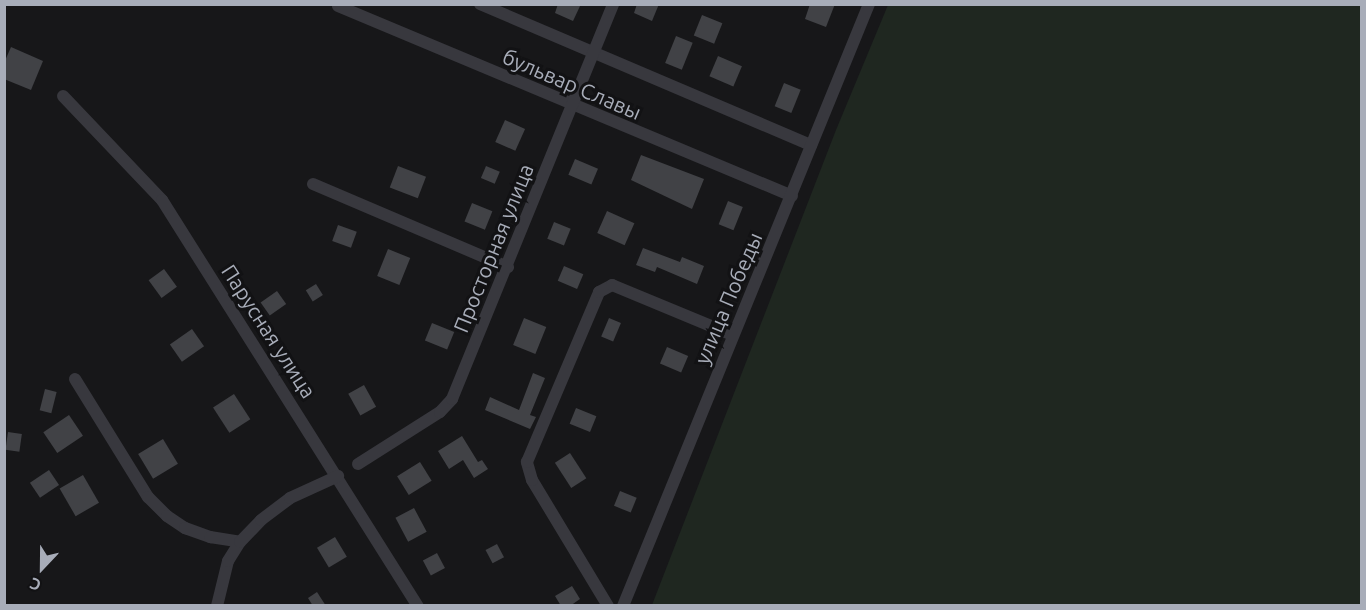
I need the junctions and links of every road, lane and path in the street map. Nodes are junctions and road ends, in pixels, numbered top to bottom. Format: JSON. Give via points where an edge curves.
{"nodes":[{"id":1,"x":480,"y":4,"type":"edge"},
{"id":2,"x":613,"y":4,"type":"edge"},
{"id":3,"x":869,"y":4,"type":"edge"},
{"id":4,"x":338,"y":6,"type":"dead end"},
{"id":5,"x":593,"y":53,"type":"junction"},
{"id":6,"x":63,"y":96,"type":"dead end"},
{"id":7,"x":572,"y":106,"type":"junction"},
{"id":8,"x":811,"y":145,"type":"junction"},
{"id":9,"x":313,"y":184,"type":"dead end"},
{"id":10,"x":792,"y":196,"type":"junction"},
{"id":11,"x":508,"y":267,"type":"junction"},
{"id":12,"x":733,"y":335,"type":"junction"},
{"id":13,"x":75,"y":379,"type":"dead end"},
{"id":14,"x":358,"y":464,"type":"dead end"},
{"id":15,"x":338,"y":476,"type":"junction"},
{"id":16,"x":240,"y":542,"type":"junction"},
{"id":17,"x":217,"y":606,"type":"edge"},
{"id":18,"x":418,"y":606,"type":"edge"},
{"id":19,"x":608,"y":606,"type":"edge"},
{"id":20,"x":623,"y":606,"type":"edge"}],
"edges":[{"from":1,"to":5,"type":"street","name":"бульвар Славы"},
{"from":2,"to":5,"type":"street","name":"Просторная улица"},
{"from":3,"to":8,"type":"street","name":"улица Победы"},
{"from":4,"to":7,"type":"street","name":"бульвар Славы"},
{"from":5,"to":7,"type":"street","name":"Просторная улица"},
{"from":5,"to":8,"type":"street","name":"бульвар Славы"},
{"from":6,"to":15,"type":"street","name":"Парусная улица","via":[[162,200]]},
{"from":7,"to":10,"type":"street","name":"бульвар Славы"},
{"from":7,"to":11,"type":"street","name":"Просторная улица"},
{"from":8,"to":10,"type":"street","name":"улица Победы"},
{"from":9,"to":11,"type":"street"},
{"from":10,"to":12,"type":"street","name":"улица Победы"},
{"from":11,"to":14,"type":"street","name":"Просторная улица","via":[[452,399],[440,412]]},
{"from":12,"to":19,"type":"street","via":[[612,285],[599,292],[527,462],[532,480]]},
{"from":12,"to":20,"type":"street","name":"улица Победы"},
{"from":13,"to":16,"type":"street","via":[[148,497],[167,516],[193,531]]},
{"from":15,"to":16,"type":"street","via":[[290,498]]},
{"from":15,"to":18,"type":"street","name":"Парусная улица"},
{"from":16,"to":17,"type":"street","via":[[228,561]]}]}
